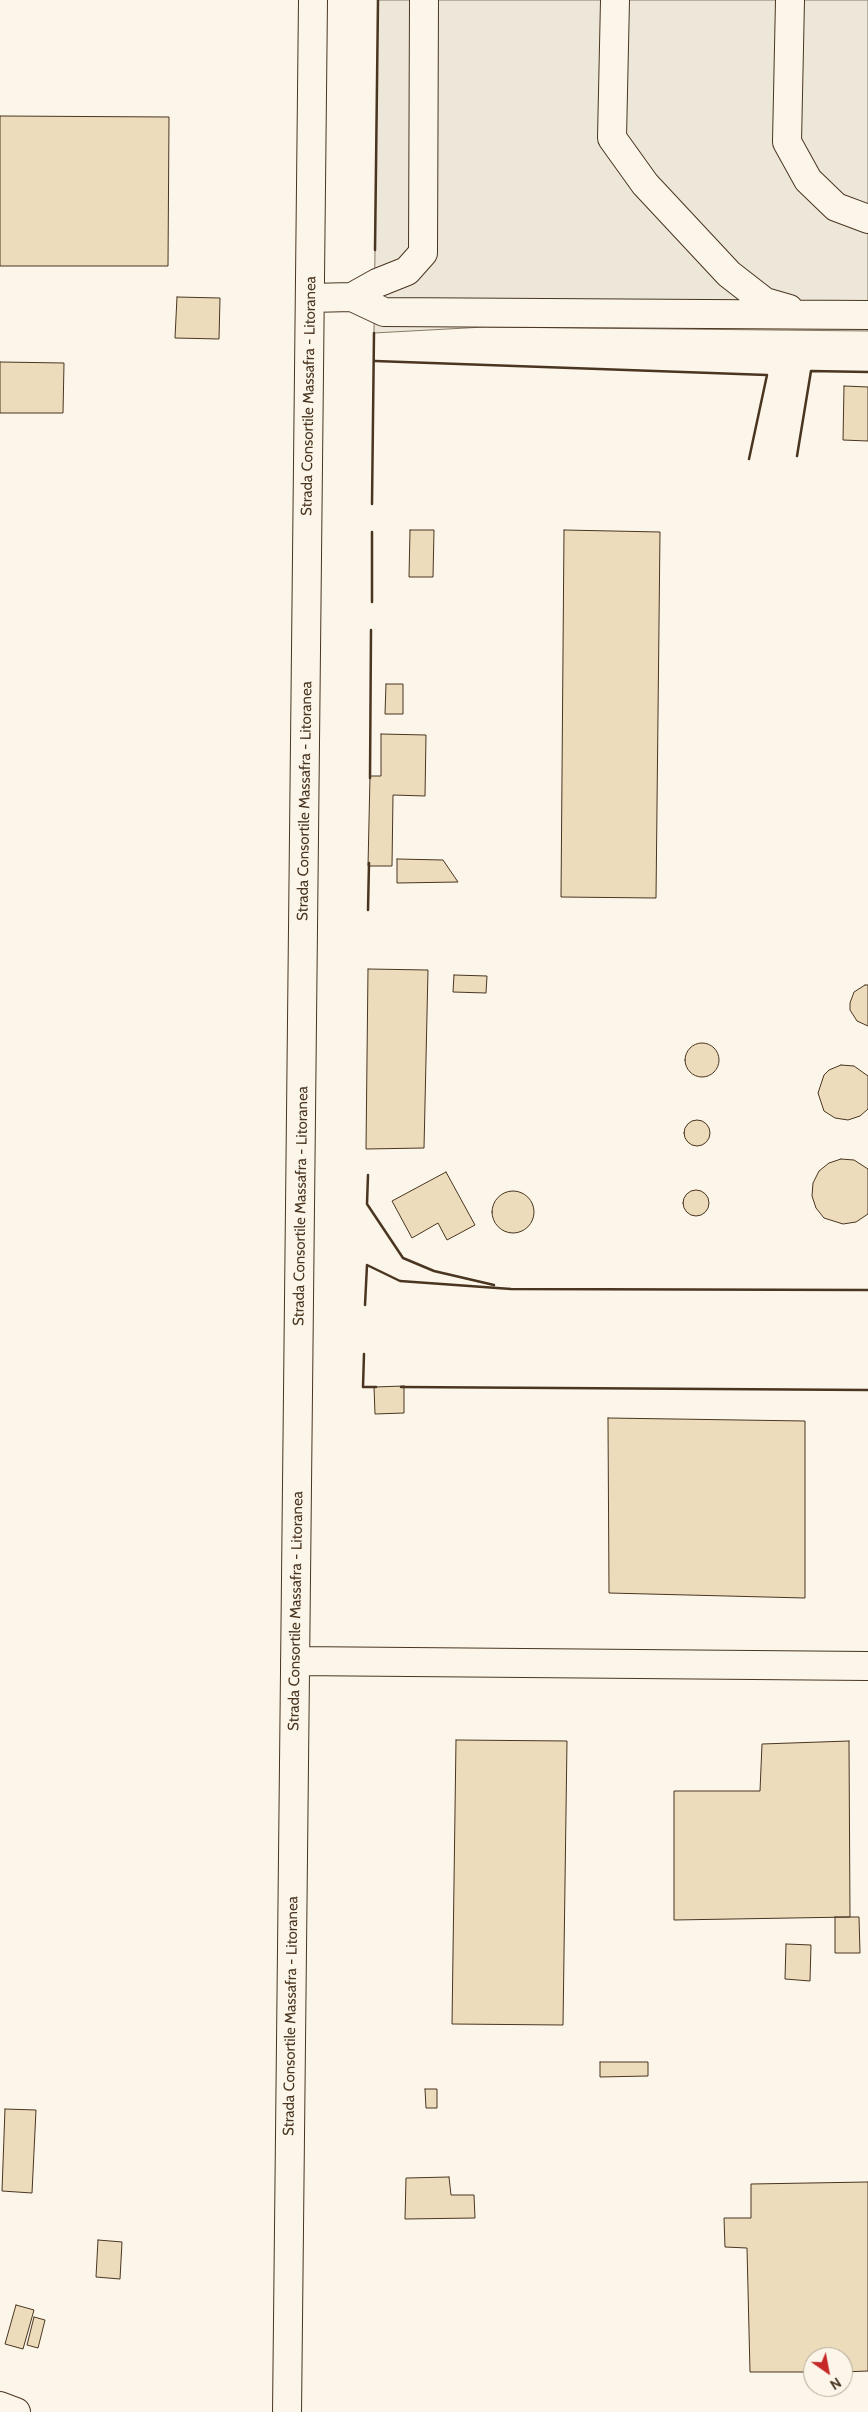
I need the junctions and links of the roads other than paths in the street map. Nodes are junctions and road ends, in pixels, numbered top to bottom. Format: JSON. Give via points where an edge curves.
{"nodes":[{"id":1,"x":313,"y":0,"type":"edge"},
{"id":2,"x":424,"y":0,"type":"edge"},
{"id":3,"x":615,"y":0,"type":"edge"},
{"id":4,"x":790,"y":0,"type":"edge"},
{"id":5,"x":868,"y":219,"type":"edge"},
{"id":6,"x":310,"y":298,"type":"junction"},
{"id":7,"x":352,"y":298,"type":"junction"},
{"id":8,"x":806,"y":315,"type":"junction"},
{"id":9,"x":868,"y":315,"type":"edge"},
{"id":10,"x":295,"y":1661,"type":"junction"},
{"id":11,"x":868,"y":1666,"type":"edge"},
{"id":12,"x":0,"y":2406,"type":"edge"},
{"id":13,"x":16,"y":2412,"type":"edge"},
{"id":14,"x":287,"y":2412,"type":"edge"}],
"edges":[{"from":1,"to":6,"type":"street","name":"Strada Consortile Massafra - Litoranea"},
{"from":2,"to":7,"type":"street","via":[[423,253],[407,271]]},
{"from":3,"to":8,"type":"street","via":[[612,138],[645,184],[729,274],[765,302]]},
{"from":4,"to":5,"type":"street","via":[[787,142],[808,180],[836,207]]},
{"from":6,"to":7,"type":"street"},
{"from":6,"to":10,"type":"street","name":"Strada Consortile Massafra - Litoranea"},
{"from":7,"to":8,"type":"street","via":[[384,312]]},
{"from":8,"to":9,"type":"street"},
{"from":10,"to":11,"type":"street"},
{"from":10,"to":14,"type":"street","name":"Strada Consortile Massafra - Litoranea"},
{"from":12,"to":13,"type":"street"}]}
